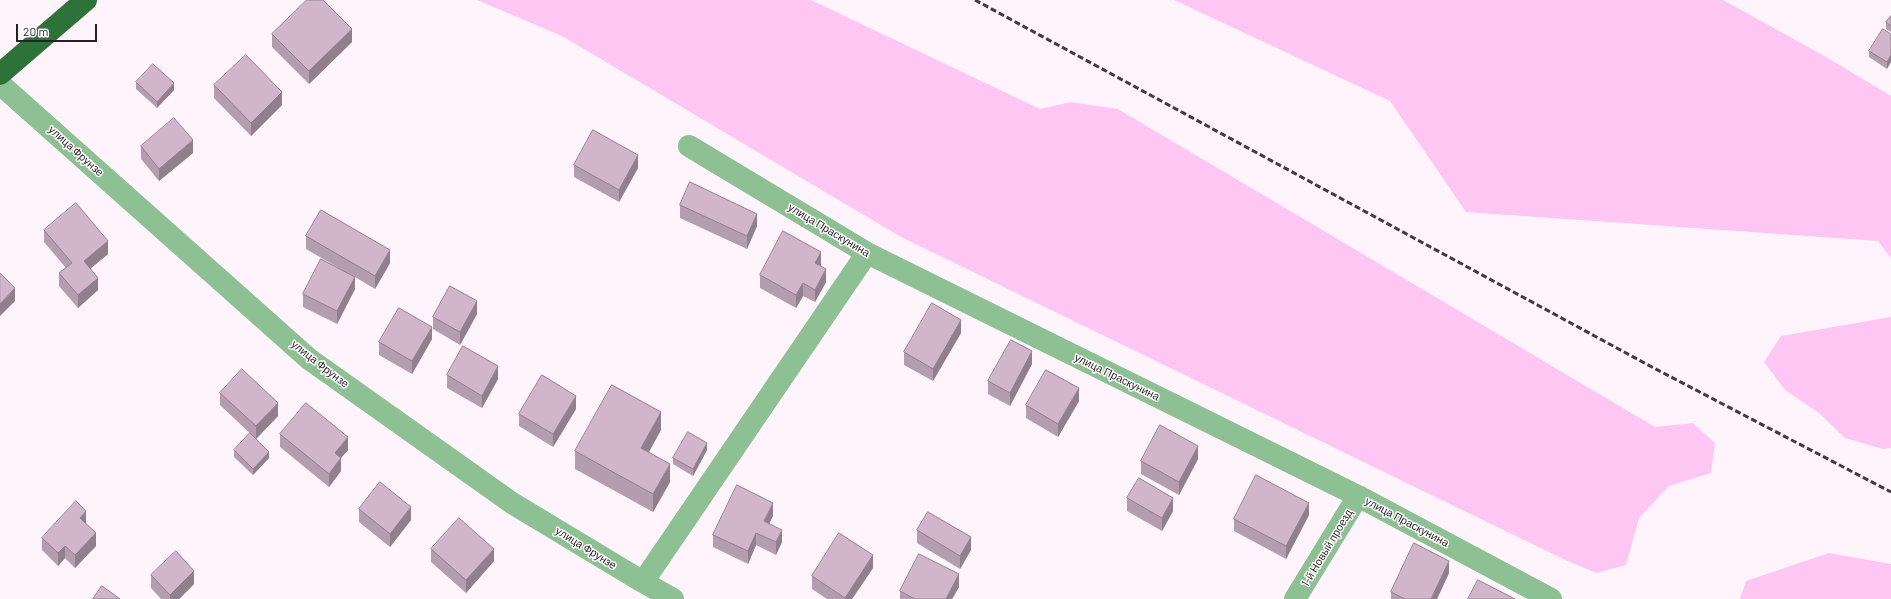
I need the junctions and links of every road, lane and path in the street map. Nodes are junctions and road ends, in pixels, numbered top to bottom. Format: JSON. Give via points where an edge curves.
{"nodes":[{"id":1,"x":86,"y":0,"type":"edge"},
{"id":2,"x":0,"y":74,"type":"edge"},
{"id":3,"x":0,"y":84,"type":"edge"},
{"id":4,"x":689,"y":146,"type":"dead end"},
{"id":5,"x":867,"y":253,"type":"junction"},
{"id":6,"x":1358,"y":496,"type":"junction"},
{"id":7,"x":643,"y":582,"type":"junction"},
{"id":8,"x":673,"y":599,"type":"edge"},
{"id":9,"x":1296,"y":599,"type":"edge"},
{"id":10,"x":1550,"y":599,"type":"edge"}],
"edges":[{"from":1,"to":2,"type":"highway"},
{"from":3,"to":7,"type":"street","name":"улица Фрунзе","via":[[309,359],[512,502]]},
{"from":4,"to":5,"type":"street","name":"улица Праскунина"},
{"from":5,"to":6,"type":"street","name":"улица Праскунина"},
{"from":5,"to":7,"type":"street"},
{"from":6,"to":9,"type":"street","name":"1-й Новый проезд"},
{"from":6,"to":10,"type":"street","name":"улица Праскунина"},
{"from":7,"to":8,"type":"street","name":"улица Фрунзе"}]}
